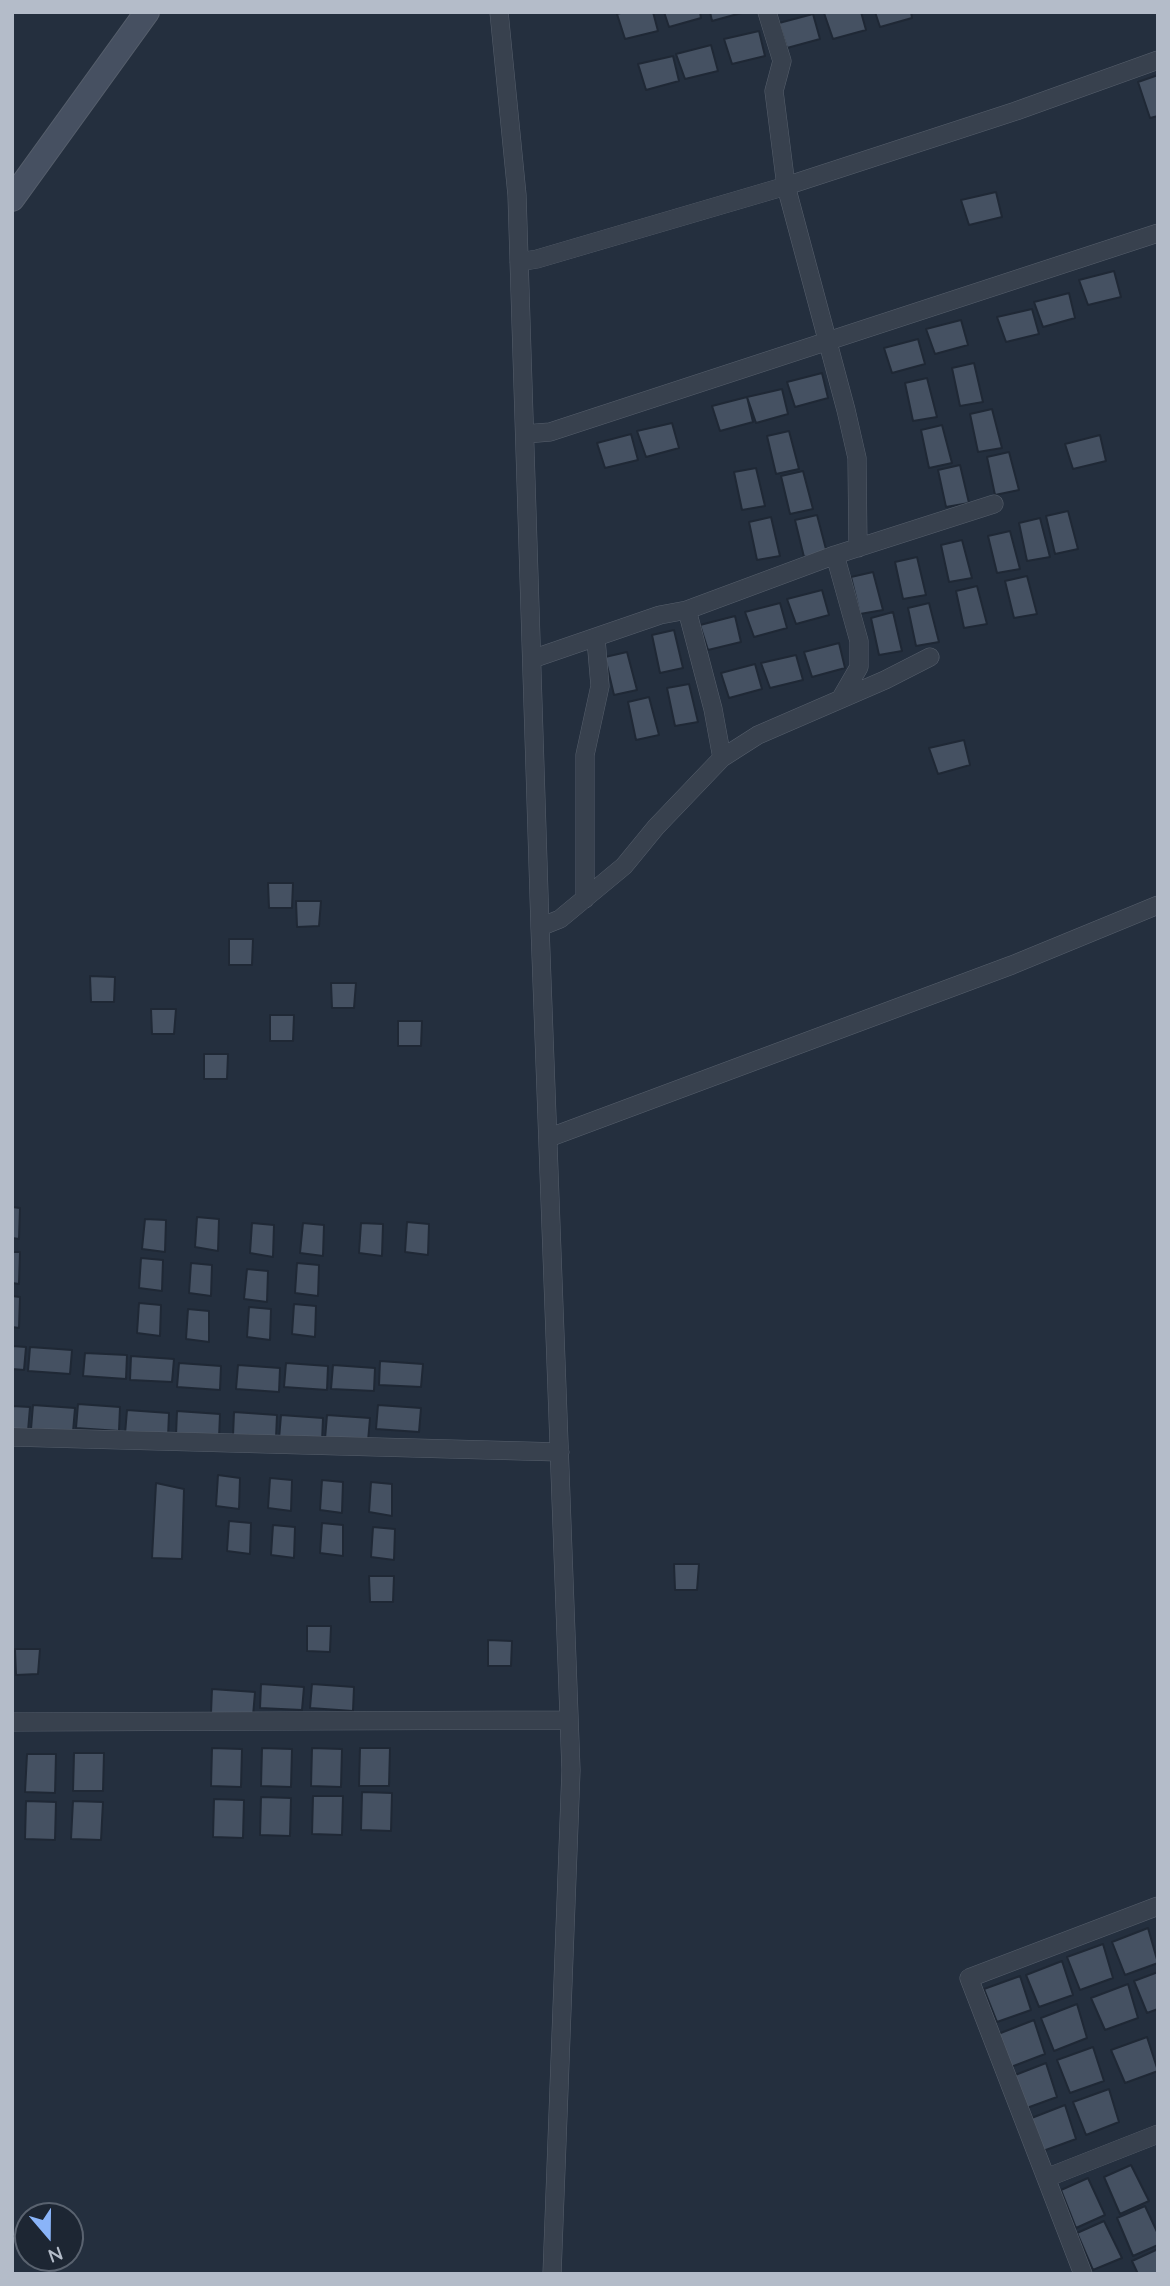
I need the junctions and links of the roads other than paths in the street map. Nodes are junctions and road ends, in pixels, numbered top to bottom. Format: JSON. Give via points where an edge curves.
{"nodes":[{"id":1,"x":147,"y":12,"type":"edge"},
{"id":2,"x":499,"y":12,"type":"edge"},
{"id":3,"x":766,"y":12,"type":"edge"},
{"id":4,"x":1158,"y":60,"type":"edge"},
{"id":5,"x":786,"y":186,"type":"junction"},
{"id":6,"x":12,"y":199,"type":"edge"},
{"id":7,"x":1158,"y":233,"type":"edge"},
{"id":8,"x":519,"y":262,"type":"junction"},
{"id":9,"x":827,"y":341,"type":"junction"},
{"id":10,"x":525,"y":434,"type":"junction"},
{"id":11,"x":994,"y":504,"type":"dead end"},
{"id":12,"x":858,"y":548,"type":"junction"},
{"id":13,"x":835,"y":555,"type":"junction"},
{"id":14,"x":687,"y":610,"type":"junction"},
{"id":15,"x":596,"y":639,"type":"junction"},
{"id":16,"x":930,"y":657,"type":"dead end"},
{"id":17,"x":532,"y":659,"type":"junction"},
{"id":18,"x":841,"y":698,"type":"junction"},
{"id":19,"x":722,"y":758,"type":"junction"},
{"id":20,"x":585,"y":900,"type":"junction"},
{"id":21,"x":1158,"y":905,"type":"edge"},
{"id":22,"x":540,"y":927,"type":"junction"},
{"id":23,"x":548,"y":1138,"type":"junction"},
{"id":24,"x":12,"y":1437,"type":"edge"},
{"id":25,"x":560,"y":1452,"type":"junction"},
{"id":26,"x":569,"y":1720,"type":"junction"},
{"id":27,"x":12,"y":1723,"type":"edge"},
{"id":28,"x":1158,"y":1906,"type":"edge"},
{"id":29,"x":1158,"y":2134,"type":"edge"},
{"id":30,"x":1046,"y":2178,"type":"junction"},
{"id":31,"x":552,"y":2274,"type":"edge"},
{"id":32,"x":1083,"y":2274,"type":"edge"}],
"edges":[{"from":1,"to":6,"type":"main road"},
{"from":2,"to":8,"type":"street"},
{"from":3,"to":5,"type":"street","via":[[782,61],[774,91]]},
{"from":4,"to":5,"type":"street"},
{"from":5,"to":8,"type":"street"},
{"from":5,"to":9,"type":"street"},
{"from":7,"to":9,"type":"street"},
{"from":8,"to":10,"type":"street"},
{"from":9,"to":10,"type":"street","via":[[550,432]]},
{"from":9,"to":12,"type":"street","via":[[857,458]]},
{"from":10,"to":17,"type":"street"},
{"from":11,"to":12,"type":"street"},
{"from":12,"to":13,"type":"street"},
{"from":13,"to":14,"type":"street"},
{"from":13,"to":18,"type":"street","via":[[859,641],[859,667]]},
{"from":14,"to":15,"type":"street"},
{"from":14,"to":19,"type":"street"},
{"from":15,"to":17,"type":"street"},
{"from":15,"to":20,"type":"street","via":[[600,686],[586,755]]},
{"from":16,"to":18,"type":"street"},
{"from":17,"to":22,"type":"street"},
{"from":18,"to":19,"type":"street","via":[[758,735]]},
{"from":19,"to":20,"type":"street","via":[[624,866]]},
{"from":20,"to":22,"type":"street"},
{"from":21,"to":23,"type":"street","via":[[1013,965]]},
{"from":22,"to":23,"type":"street"},
{"from":23,"to":25,"type":"street"},
{"from":24,"to":25,"type":"street"},
{"from":25,"to":26,"type":"street"},
{"from":26,"to":27,"type":"street"},
{"from":26,"to":31,"type":"street","via":[[571,1770]]},
{"from":28,"to":30,"type":"street","via":[[969,1978]]},
{"from":29,"to":30,"type":"street"},
{"from":30,"to":32,"type":"street"}]}
